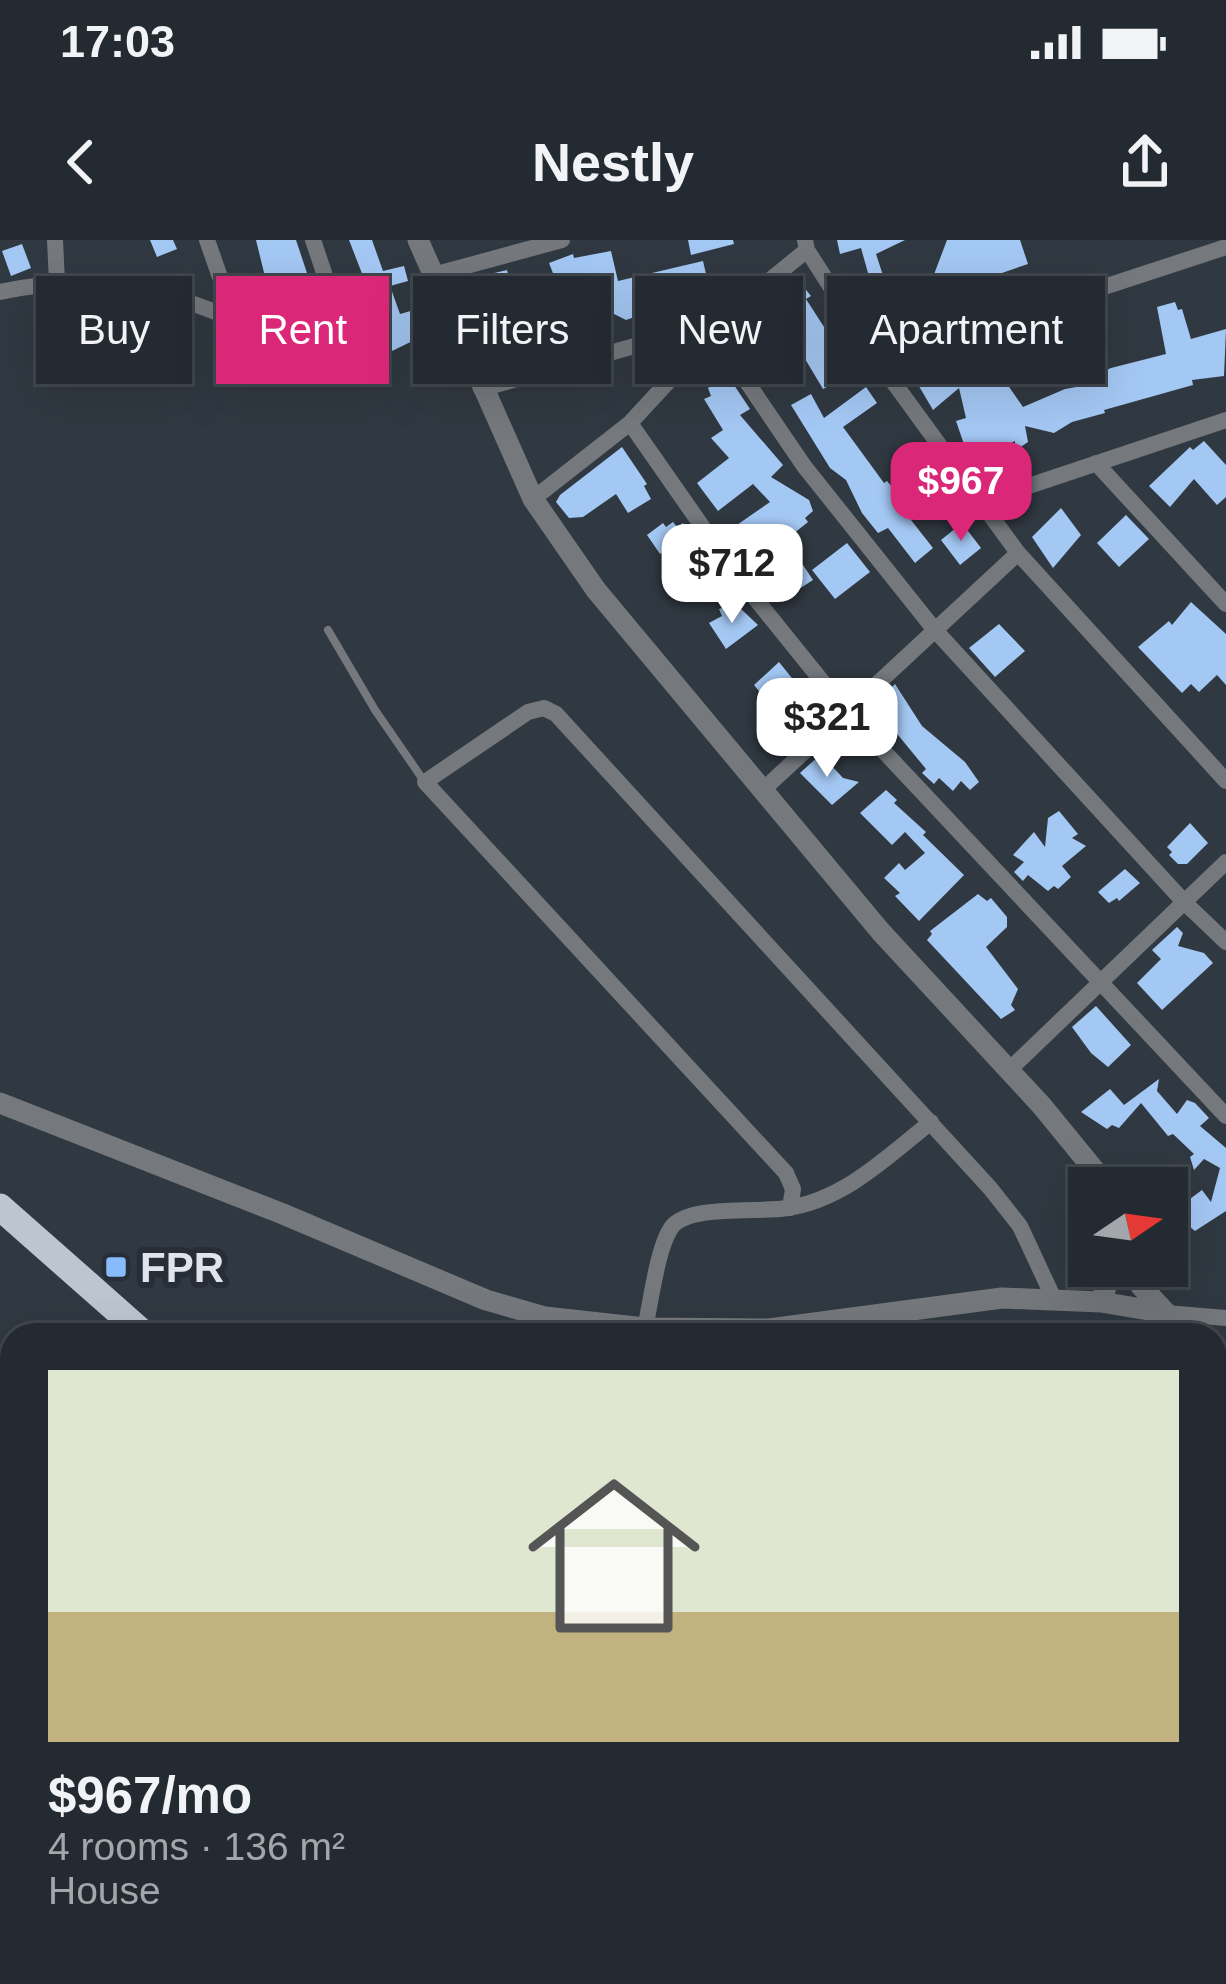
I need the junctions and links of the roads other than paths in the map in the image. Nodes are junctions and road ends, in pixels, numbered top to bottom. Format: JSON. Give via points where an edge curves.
{"nodes":[{"id":1,"x":55,"y":240,"type":"edge"},
{"id":2,"x":207,"y":240,"type":"edge"},
{"id":3,"x":313,"y":240,"type":"edge"},
{"id":4,"x":418,"y":240,"type":"edge"},
{"id":5,"x":562,"y":240,"type":"edge"},
{"id":6,"x":806,"y":245,"type":"edge"},
{"id":7,"x":1226,"y":248,"type":"edge"},
{"id":8,"x":433,"y":275,"type":"junction"},
{"id":9,"x":56,"y":276,"type":"edge"},
{"id":10,"x":220,"y":276,"type":"edge"},
{"id":11,"x":326,"y":276,"type":"edge"},
{"id":12,"x":771,"y":276,"type":"edge"},
{"id":13,"x":827,"y":279,"type":"edge"},
{"id":14,"x":36,"y":286,"type":"edge"},
{"id":15,"x":1105,"y":287,"type":"edge"},
{"id":16,"x":0,"y":292,"type":"edge"},
{"id":17,"x":635,"y":346,"type":"edge"},
{"id":18,"x":666,"y":384,"type":"edge"},
{"id":19,"x":748,"y":384,"type":"edge"},
{"id":20,"x":895,"y":384,"type":"edge"},
{"id":21,"x":482,"y":389,"type":"junction"},
{"id":22,"x":630,"y":424,"type":"junction"},
{"id":23,"x":1223,"y":425,"type":"edge"},
{"id":24,"x":1096,"y":463,"type":"junction"},
{"id":25,"x":532,"y":499,"type":"junction"},
{"id":26,"x":984,"y":501,"type":"junction"},
{"id":27,"x":1018,"y":553,"type":"junction"},
{"id":28,"x":1226,"y":604,"type":"edge"},
{"id":29,"x":934,"y":629,"type":"junction"},
{"id":30,"x":328,"y":630,"type":"dead end"},
{"id":31,"x":846,"y":711,"type":"junction"},
{"id":32,"x":1226,"y":781,"type":"edge"},
{"id":33,"x":425,"y":782,"type":"junction"},
{"id":34,"x":764,"y":789,"type":"junction"},
{"id":35,"x":1226,"y":862,"type":"edge"},
{"id":36,"x":1185,"y":903,"type":"junction"},
{"id":37,"x":1226,"y":942,"type":"edge"},
{"id":38,"x":1101,"y":984,"type":"junction"},
{"id":39,"x":1008,"y":1071,"type":"junction"},
{"id":40,"x":0,"y":1103,"type":"edge"},
{"id":41,"x":1226,"y":1116,"type":"edge"},
{"id":42,"x":931,"y":1122,"type":"junction"},
{"id":43,"x":1091,"y":1167,"type":"edge"},
{"id":44,"x":0,"y":1207,"type":"edge"},
{"id":45,"x":790,"y":1208,"type":"junction"},
{"id":46,"x":1106,"y":1287,"type":"edge"},
{"id":47,"x":1142,"y":1287,"type":"edge"},
{"id":48,"x":1054,"y":1298,"type":"junction"},
{"id":49,"x":1101,"y":1302,"type":"junction"},
{"id":50,"x":1166,"y":1313,"type":"junction"},
{"id":51,"x":1226,"y":1318,"type":"edge"},
{"id":52,"x":132,"y":1323,"type":"edge"},
{"id":53,"x":579,"y":1323,"type":"edge"},
{"id":54,"x":646,"y":1323,"type":"edge"},
{"id":55,"x":821,"y":1323,"type":"edge"}],
"edges":[{"from":1,"to":9,"type":"street"},
{"from":2,"to":10,"type":"street"},
{"from":3,"to":11,"type":"street"},
{"from":4,"to":8,"type":"street"},
{"from":5,"to":8,"type":"street"},
{"from":6,"to":12,"type":"street"},
{"from":6,"to":13,"type":"street"},
{"from":7,"to":15,"type":"street"},
{"from":8,"to":21,"type":"street"},
{"from":14,"to":16,"type":"street"},
{"from":17,"to":21,"type":"street"},
{"from":18,"to":22,"type":"street"},
{"from":19,"to":29,"type":"street"},
{"from":20,"to":26,"type":"street"},
{"from":21,"to":25,"type":"street"},
{"from":22,"to":25,"type":"street"},
{"from":22,"to":31,"type":"street"},
{"from":23,"to":24,"type":"street"},
{"from":24,"to":26,"type":"street"},
{"from":24,"to":28,"type":"street"},
{"from":25,"to":34,"type":"street","via":[[596,590]]},
{"from":26,"to":27,"type":"street"},
{"from":27,"to":29,"type":"street"},
{"from":27,"to":32,"type":"street"},
{"from":29,"to":31,"type":"street"},
{"from":29,"to":36,"type":"street"},
{"from":30,"to":33,"type":"lane"},
{"from":31,"to":34,"type":"street"},
{"from":31,"to":38,"type":"street"},
{"from":33,"to":42,"type":"street","via":[[528,712],[550,710]]},
{"from":33,"to":45,"type":"street","via":[[786,1173]]},
{"from":34,"to":39,"type":"street"},
{"from":35,"to":36,"type":"street"},
{"from":36,"to":37,"type":"street"},
{"from":36,"to":38,"type":"street"},
{"from":38,"to":39,"type":"street"},
{"from":38,"to":41,"type":"street"},
{"from":39,"to":43,"type":"street"},
{"from":40,"to":53,"type":"street","via":[[486,1300]]},
{"from":42,"to":45,"type":"street","via":[[859,1179]]},
{"from":42,"to":48,"type":"street","via":[[1020,1226]]},
{"from":44,"to":52,"type":"highway"},
{"from":45,"to":54,"type":"street","via":[[677,1221]]},
{"from":46,"to":49,"type":"street"},
{"from":47,"to":50,"type":"street"},
{"from":48,"to":49,"type":"street"},
{"from":48,"to":55,"type":"street","via":[[964,1300]]},
{"from":49,"to":50,"type":"street"},
{"from":50,"to":51,"type":"street"}]}
